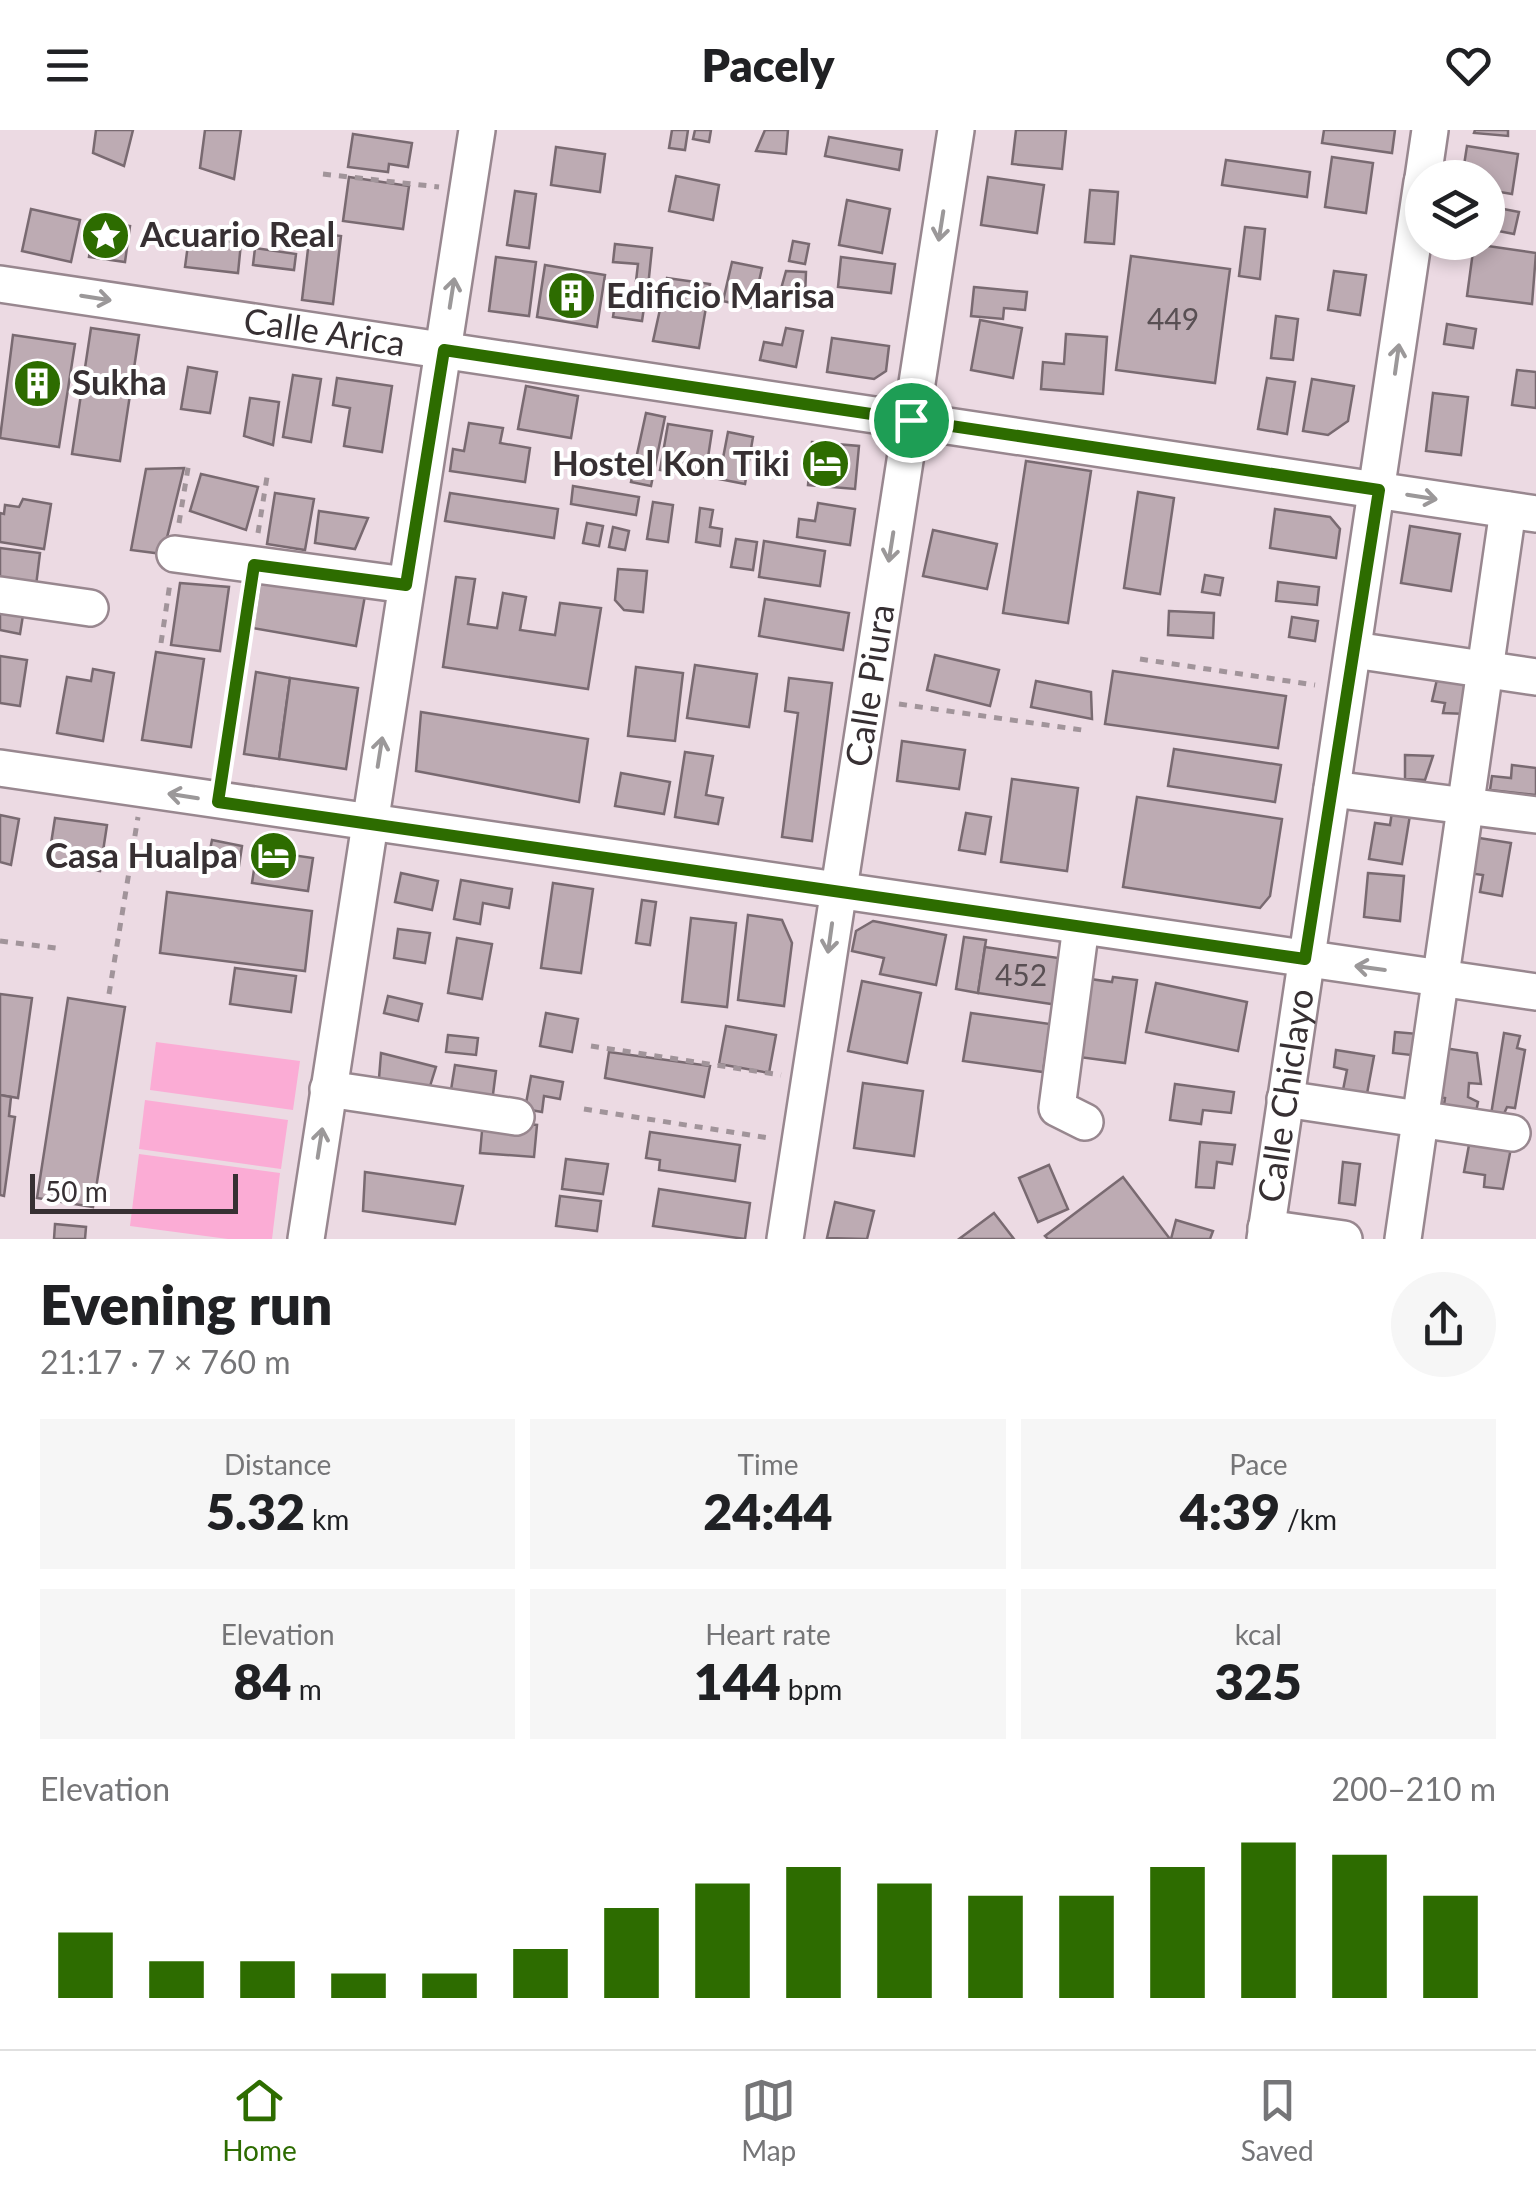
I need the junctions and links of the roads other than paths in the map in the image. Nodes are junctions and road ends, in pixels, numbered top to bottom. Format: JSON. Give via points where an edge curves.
{"nodes":[{"id":1,"x":477,"y":130,"type":"edge"},
{"id":2,"x":956,"y":130,"type":"edge"},
{"id":3,"x":1430,"y":130,"type":"edge"},
{"id":4,"x":1426,"y":160,"type":"edge"},
{"id":5,"x":1412,"y":260,"type":"edge"},
{"id":6,"x":0,"y":284,"type":"edge"},
{"id":7,"x":444,"y":350,"type":"junction"},
{"id":8,"x":911,"y":420,"type":"junction"},
{"id":9,"x":1379,"y":490,"type":"junction"},
{"id":10,"x":1522,"y":512,"type":"edge"},
{"id":11,"x":174,"y":554,"type":"dead end"},
{"id":12,"x":406,"y":585,"type":"junction"},
{"id":13,"x":0,"y":596,"type":"edge"},
{"id":14,"x":90,"y":608,"type":"dead end"},
{"id":15,"x":1354,"y":650,"type":"junction"},
{"id":16,"x":1484,"y":670,"type":"junction"},
{"id":17,"x":1536,"y":677,"type":"edge"},
{"id":18,"x":0,"y":768,"type":"edge"},
{"id":19,"x":1332,"y":789,"type":"junction"},
{"id":20,"x":1465,"y":806,"type":"junction"},
{"id":21,"x":1536,"y":815,"type":"edge"},
{"id":22,"x":368,"y":824,"type":"junction"},
{"id":23,"x":837,"y":890,"type":"junction"},
{"id":24,"x":1082,"y":926,"type":"junction"},
{"id":25,"x":1305,"y":959,"type":"junction"},
{"id":26,"x":1441,"y":978,"type":"junction"},
{"id":27,"x":1536,"y":992,"type":"edge"},
{"id":28,"x":328,"y":1089,"type":"junction"},
{"id":29,"x":1285,"y":1099,"type":"junction"},
{"id":30,"x":516,"y":1117,"type":"dead end"},
{"id":31,"x":1420,"y":1119,"type":"junction"},
{"id":32,"x":1085,"y":1122,"type":"dead end"},
{"id":33,"x":1512,"y":1133,"type":"dead end"},
{"id":34,"x":1266,"y":1234,"type":"edge"},
{"id":35,"x":306,"y":1239,"type":"edge"},
{"id":36,"x":785,"y":1239,"type":"edge"},
{"id":37,"x":1344,"y":1239,"type":"edge"},
{"id":38,"x":1403,"y":1239,"type":"edge"}],
"edges":[{"from":7,"to":1,"type":"street","one_way":true},
{"from":2,"to":8,"type":"street","name":"Calle Piura","one_way":true},
{"from":3,"to":4,"type":"street","name":"Calle Chiclayo"},
{"from":9,"to":5,"type":"street","name":"Calle Chiclayo","one_way":true},
{"from":6,"to":7,"type":"street","name":"Calle Arica","one_way":true},
{"from":7,"to":8,"type":"street","name":"Calle Arica"},
{"from":7,"to":12,"type":"street"},
{"from":8,"to":9,"type":"street","name":"Calle Arica"},
{"from":8,"to":23,"type":"street","name":"Calle Piura","one_way":true},
{"from":9,"to":10,"type":"street","name":"Calle Arica","one_way":true},
{"from":9,"to":15,"type":"street","name":"Calle Chiclayo"},
{"from":10,"to":16,"type":"street"},
{"from":11,"to":12,"type":"street"},
{"from":22,"to":12,"type":"street","one_way":true},
{"from":13,"to":14,"type":"street"},
{"from":15,"to":16,"type":"street"},
{"from":15,"to":19,"type":"street","name":"Calle Chiclayo"},
{"from":16,"to":17,"type":"street"},
{"from":16,"to":20,"type":"street"},
{"from":22,"to":18,"type":"street","one_way":true},
{"from":19,"to":20,"type":"street"},
{"from":19,"to":25,"type":"street","name":"Calle Chiclayo"},
{"from":20,"to":21,"type":"street"},
{"from":20,"to":26,"type":"street"},
{"from":22,"to":23,"type":"street"},
{"from":22,"to":28,"type":"street"},
{"from":23,"to":24,"type":"street"},
{"from":23,"to":36,"type":"street","name":"Calle Piura","one_way":true},
{"from":24,"to":25,"type":"street"},
{"from":24,"to":32,"type":"street","via":[[1057,1108]]},
{"from":26,"to":25,"type":"street","one_way":true},
{"from":25,"to":29,"type":"street","name":"Calle Chiclayo"},
{"from":26,"to":27,"type":"street"},
{"from":26,"to":31,"type":"street"},
{"from":28,"to":30,"type":"street"},
{"from":35,"to":28,"type":"street","one_way":true},
{"from":29,"to":31,"type":"street"},
{"from":29,"to":34,"type":"street","name":"Calle Chiclayo"},
{"from":31,"to":33,"type":"street"},
{"from":31,"to":38,"type":"street"},
{"from":34,"to":37,"type":"street"}]}
